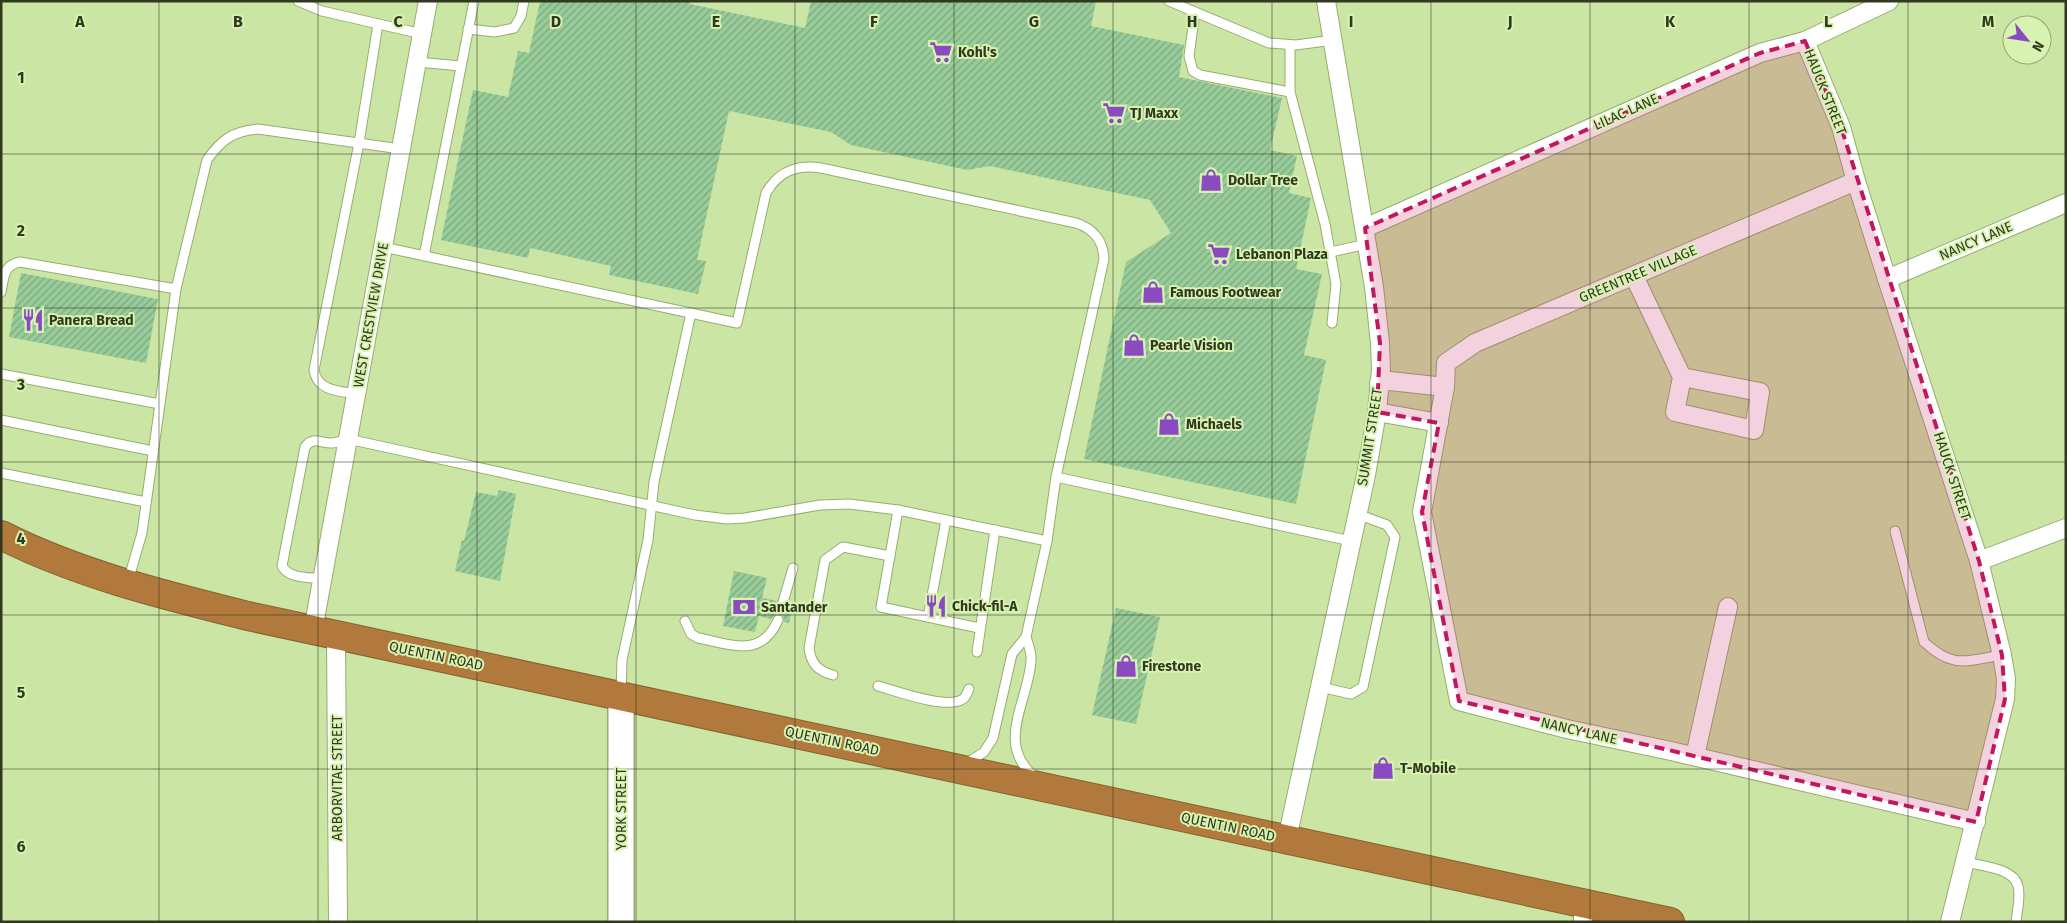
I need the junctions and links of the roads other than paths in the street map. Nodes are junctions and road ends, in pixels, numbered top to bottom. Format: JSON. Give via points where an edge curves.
{"nodes":[{"id":1,"x":298,"y":1,"type":"edge"},
{"id":2,"x":428,"y":1,"type":"edge"},
{"id":3,"x":474,"y":1,"type":"edge"},
{"id":4,"x":524,"y":1,"type":"edge"},
{"id":5,"x":1169,"y":1,"type":"edge"},
{"id":6,"x":1326,"y":1,"type":"edge"},
{"id":7,"x":1889,"y":1,"type":"edge"},
{"id":8,"x":1195,"y":12,"type":"junction"},
{"id":9,"x":378,"y":24,"type":"junction"},
{"id":10,"x":468,"y":28,"type":"junction"},
{"id":11,"x":422,"y":34,"type":"junction"},
{"id":12,"x":1333,"y":40,"type":"junction"},
{"id":13,"x":1805,"y":41,"type":"junction"},
{"id":14,"x":1290,"y":45,"type":"junction"},
{"id":15,"x":417,"y":62,"type":"junction"},
{"id":16,"x":461,"y":66,"type":"junction"},
{"id":17,"x":1290,"y":92,"type":"junction"},
{"id":18,"x":359,"y":143,"type":"junction"},
{"id":19,"x":401,"y":149,"type":"junction"},
{"id":20,"x":1856,"y":181,"type":"junction"},
{"id":21,"x":2066,"y":203,"type":"edge"},
{"id":22,"x":1366,"y":236,"type":"junction"},
{"id":23,"x":383,"y":247,"type":"junction"},
{"id":24,"x":1330,"y":252,"type":"junction"},
{"id":25,"x":424,"y":256,"type":"junction"},
{"id":26,"x":1634,"y":276,"type":"junction"},
{"id":27,"x":1886,"y":279,"type":"junction"},
{"id":28,"x":176,"y":289,"type":"junction"},
{"id":29,"x":1,"y":292,"type":"edge"},
{"id":30,"x":691,"y":313,"type":"junction"},
{"id":31,"x":1332,"y":323,"type":"dead end"},
{"id":32,"x":1,"y":374,"type":"edge"},
{"id":33,"x":1682,"y":377,"type":"junction"},
{"id":34,"x":1379,"y":383,"type":"junction"},
{"id":35,"x":1445,"y":387,"type":"junction"},
{"id":36,"x":356,"y":394,"type":"junction"},
{"id":37,"x":160,"y":404,"type":"junction"},
{"id":38,"x":1377,"y":412,"type":"junction"},
{"id":39,"x":1,"y":420,"type":"edge"},
{"id":40,"x":1439,"y":423,"type":"junction"},
{"id":41,"x":348,"y":439,"type":"junction"},
{"id":42,"x":153,"y":451,"type":"junction"},
{"id":43,"x":1,"y":473,"type":"edge"},
{"id":44,"x":1056,"y":477,"type":"junction"},
{"id":45,"x":146,"y":502,"type":"junction"},
{"id":46,"x":651,"y":507,"type":"junction"},
{"id":47,"x":898,"y":510,"type":"junction"},
{"id":48,"x":1357,"y":514,"type":"junction"},
{"id":49,"x":946,"y":520,"type":"junction"},
{"id":50,"x":2066,"y":528,"type":"edge"},
{"id":51,"x":995,"y":530,"type":"junction"},
{"id":52,"x":1895,"y":531,"type":"dead end"},
{"id":53,"x":1,"y":535,"type":"edge"},
{"id":54,"x":1047,"y":541,"type":"junction"},
{"id":55,"x":1352,"y":541,"type":"junction"},
{"id":56,"x":890,"y":556,"type":"junction"},
{"id":57,"x":1979,"y":561,"type":"junction"},
{"id":58,"x":793,"y":568,"type":"dead end"},
{"id":59,"x":322,"y":579,"type":"junction"},
{"id":60,"x":127,"y":583,"type":"junction"},
{"id":61,"x":784,"y":602,"type":"dead end"},
{"id":62,"x":1728,"y":607,"type":"dead end"},
{"id":63,"x":928,"y":616,"type":"junction"},
{"id":64,"x":778,"y":620,"type":"dead end"},
{"id":65,"x":685,"y":621,"type":"dead end"},
{"id":66,"x":979,"y":628,"type":"junction"},
{"id":67,"x":324,"y":632,"type":"junction"},
{"id":68,"x":1026,"y":637,"type":"junction"},
{"id":69,"x":977,"y":652,"type":"dead end"},
{"id":70,"x":2002,"y":655,"type":"junction"},
{"id":71,"x":833,"y":675,"type":"dead end"},
{"id":72,"x":878,"y":686,"type":"dead end"},
{"id":73,"x":1320,"y":687,"type":"junction"},
{"id":74,"x":969,"y":689,"type":"dead end"},
{"id":75,"x":621,"y":696,"type":"junction"},
{"id":76,"x":1695,"y":756,"type":"junction"},
{"id":77,"x":955,"y":768,"type":"junction"},
{"id":78,"x":1052,"y":789,"type":"junction"},
{"id":79,"x":1976,"y":822,"type":"junction"},
{"id":80,"x":1287,"y":839,"type":"junction"},
{"id":81,"x":1966,"y":862,"type":"junction"},
{"id":82,"x":1583,"y":912,"type":"edge"},
{"id":83,"x":338,"y":922,"type":"edge"},
{"id":84,"x":621,"y":922,"type":"edge"},
{"id":85,"x":1670,"y":922,"type":"edge"},
{"id":86,"x":1950,"y":922,"type":"edge"},
{"id":87,"x":2016,"y":922,"type":"edge"}],
"edges":[{"from":1,"to":9,"type":"lane","via":[[322,11]]},
{"from":2,"to":11,"type":"street","name":"WEST CRESTVIEW DRIVE"},
{"from":3,"to":10,"type":"lane"},
{"from":4,"to":10,"type":"lane","via":[[514,28],[495,32]]},
{"from":5,"to":8,"type":"lane"},
{"from":6,"to":12,"type":"street","name":"SUMMIT STREET"},
{"from":7,"to":13,"type":"street","name":"LILAC LANE"},
{"from":8,"to":14,"type":"lane","via":[[1257,39]]},
{"from":8,"to":17,"type":"lane","via":[[1188,56],[1194,71],[1200,75]]},
{"from":9,"to":11,"type":"lane"},
{"from":9,"to":18,"type":"lane"},
{"from":10,"to":16,"type":"lane"},
{"from":11,"to":15,"type":"street","name":"WEST CRESTVIEW DRIVE"},
{"from":12,"to":14,"type":"lane"},
{"from":12,"to":22,"type":"street","name":"SUMMIT STREET"},
{"from":13,"to":20,"type":"street","name":"HAUCK STREET","via":[[1841,127]]},
{"from":13,"to":22,"type":"street","name":"LILAC LANE","via":[[1760,53]]},
{"from":14,"to":17,"type":"lane"},
{"from":15,"to":16,"type":"lane"},
{"from":15,"to":19,"type":"street","name":"WEST CRESTVIEW DRIVE"},
{"from":16,"to":25,"type":"lane"},
{"from":17,"to":24,"type":"lane"},
{"from":18,"to":19,"type":"lane"},
{"from":18,"to":28,"type":"lane","via":[[258,129],[242,130],[217,146],[207,160]]},
{"from":18,"to":36,"type":"lane","via":[[314,370],[321,385]]},
{"from":19,"to":23,"type":"street","name":"WEST CRESTVIEW DRIVE"},
{"from":20,"to":26,"type":"street","name":"GREENTREE VILLAGE"},
{"from":20,"to":27,"type":"street","name":"HAUCK STREET"},
{"from":21,"to":27,"type":"street","name":"NANCY LANE"},
{"from":22,"to":24,"type":"lane"},
{"from":22,"to":34,"type":"street","name":"SUMMIT STREET","via":[[1379,333]]},
{"from":23,"to":25,"type":"lane"},
{"from":23,"to":36,"type":"street","name":"WEST CRESTVIEW DRIVE"},
{"from":24,"to":31,"type":"lane","via":[[1336,284]]},
{"from":25,"to":30,"type":"lane"},
{"from":26,"to":33,"type":"street"},
{"from":26,"to":35,"type":"street","name":"GREENTREE VILLAGE","via":[[1475,343],[1446,363]]},
{"from":27,"to":57,"type":"street","name":"HAUCK STREET"},
{"from":28,"to":29,"type":"lane","via":[[20,262],[6,270]]},
{"from":28,"to":37,"type":"lane"},
{"from":30,"to":44,"type":"lane","via":[[737,323],[766,193],[783,173],[801,166],[1084,226],[1098,237],[1104,259]]},
{"from":30,"to":46,"type":"lane"},
{"from":32,"to":37,"type":"lane"},
{"from":33,"to":33,"type":"street","via":[[1675,412],[1754,430],[1760,392]]},
{"from":34,"to":35,"type":"street","via":[[1390,381]]},
{"from":34,"to":38,"type":"street","name":"SUMMIT STREET"},
{"from":35,"to":40,"type":"street","name":"GREENTREE VILLAGE"},
{"from":36,"to":41,"type":"street","name":"WEST CRESTVIEW DRIVE"},
{"from":37,"to":42,"type":"lane"},
{"from":38,"to":40,"type":"street"},
{"from":38,"to":48,"type":"street","name":"SUMMIT STREET"},
{"from":39,"to":42,"type":"lane"},
{"from":40,"to":76,"type":"street","name":"NANCY LANE","via":[[1422,512],[1459,701],[1567,729]]},
{"from":41,"to":46,"type":"lane"},
{"from":41,"to":59,"type":"street","name":"WEST CRESTVIEW DRIVE"},
{"from":41,"to":59,"type":"lane","via":[[331,443],[313,440],[305,447],[282,562],[285,572],[291,575]]},
{"from":42,"to":45,"type":"lane"},
{"from":43,"to":45,"type":"lane"},
{"from":44,"to":54,"type":"lane"},
{"from":44,"to":55,"type":"lane"},
{"from":45,"to":60,"type":"lane","via":[[142,533]]},
{"from":46,"to":47,"type":"lane","via":[[727,519],[835,504]]},
{"from":46,"to":75,"type":"lane","via":[[648,540],[623,653]]},
{"from":47,"to":49,"type":"lane"},
{"from":47,"to":56,"type":"lane"},
{"from":48,"to":55,"type":"street","name":"SUMMIT STREET"},
{"from":48,"to":73,"type":"lane","via":[[1387,525],[1395,537],[1365,678],[1363,687],[1351,694]]},
{"from":49,"to":51,"type":"lane"},
{"from":49,"to":63,"type":"lane"},
{"from":50,"to":57,"type":"street"},
{"from":51,"to":54,"type":"lane"},
{"from":51,"to":66,"type":"lane"},
{"from":52,"to":70,"type":"lane","via":[[1924,642],[1938,654],[1958,662]]},
{"from":53,"to":60,"type":"highway","name":"QUENTIN ROAD","via":[[73,566]]},
{"from":54,"to":68,"type":"lane"},
{"from":55,"to":73,"type":"street","name":"SUMMIT STREET"},
{"from":56,"to":63,"type":"lane","via":[[881,606]]},
{"from":56,"to":71,"type":"lane","via":[[843,547],[825,560],[809,648],[810,660],[821,672]]},
{"from":57,"to":70,"type":"street","name":"HAUCK STREET"},
{"from":58,"to":61,"type":"lane"},
{"from":59,"to":67,"type":"street","name":"WEST CRESTVIEW DRIVE"},
{"from":60,"to":67,"type":"highway","name":"QUENTIN ROAD","via":[[248,616]]},
{"from":62,"to":76,"type":"street"},
{"from":63,"to":66,"type":"lane"},
{"from":64,"to":65,"type":"lane","via":[[763,642],[750,647],[698,638],[686,628]]},
{"from":66,"to":69,"type":"lane"},
{"from":67,"to":75,"type":"highway","name":"QUENTIN ROAD"},
{"from":67,"to":83,"type":"street","name":"ARBORVITAE STREET"},
{"from":68,"to":77,"type":"lane","via":[[1012,654],[996,729],[989,745],[976,758]]},
{"from":68,"to":78,"type":"lane","via":[[1032,658],[1015,733],[1016,750],[1025,769]]},
{"from":70,"to":79,"type":"street","name":"HAUCK STREET","via":[[2005,700]]},
{"from":72,"to":74,"type":"lane","via":[[932,701],[953,702],[963,698]]},
{"from":73,"to":80,"type":"street","name":"SUMMIT STREET"},
{"from":75,"to":77,"type":"highway","name":"QUENTIN ROAD"},
{"from":75,"to":84,"type":"street","name":"YORK STREET"},
{"from":76,"to":79,"type":"street","name":"NANCY LANE"},
{"from":77,"to":78,"type":"highway","name":"QUENTIN ROAD"},
{"from":78,"to":80,"type":"highway","name":"QUENTIN ROAD"},
{"from":79,"to":81,"type":"street","name":"HAUCK STREET"},
{"from":80,"to":82,"type":"highway","name":"QUENTIN ROAD"},
{"from":81,"to":86,"type":"street","name":"HAUCK STREET"},
{"from":81,"to":87,"type":"lane","via":[[2007,872],[2014,877],[2018,886]]},
{"from":82,"to":85,"type":"highway","name":"QUENTIN ROAD"}]}
